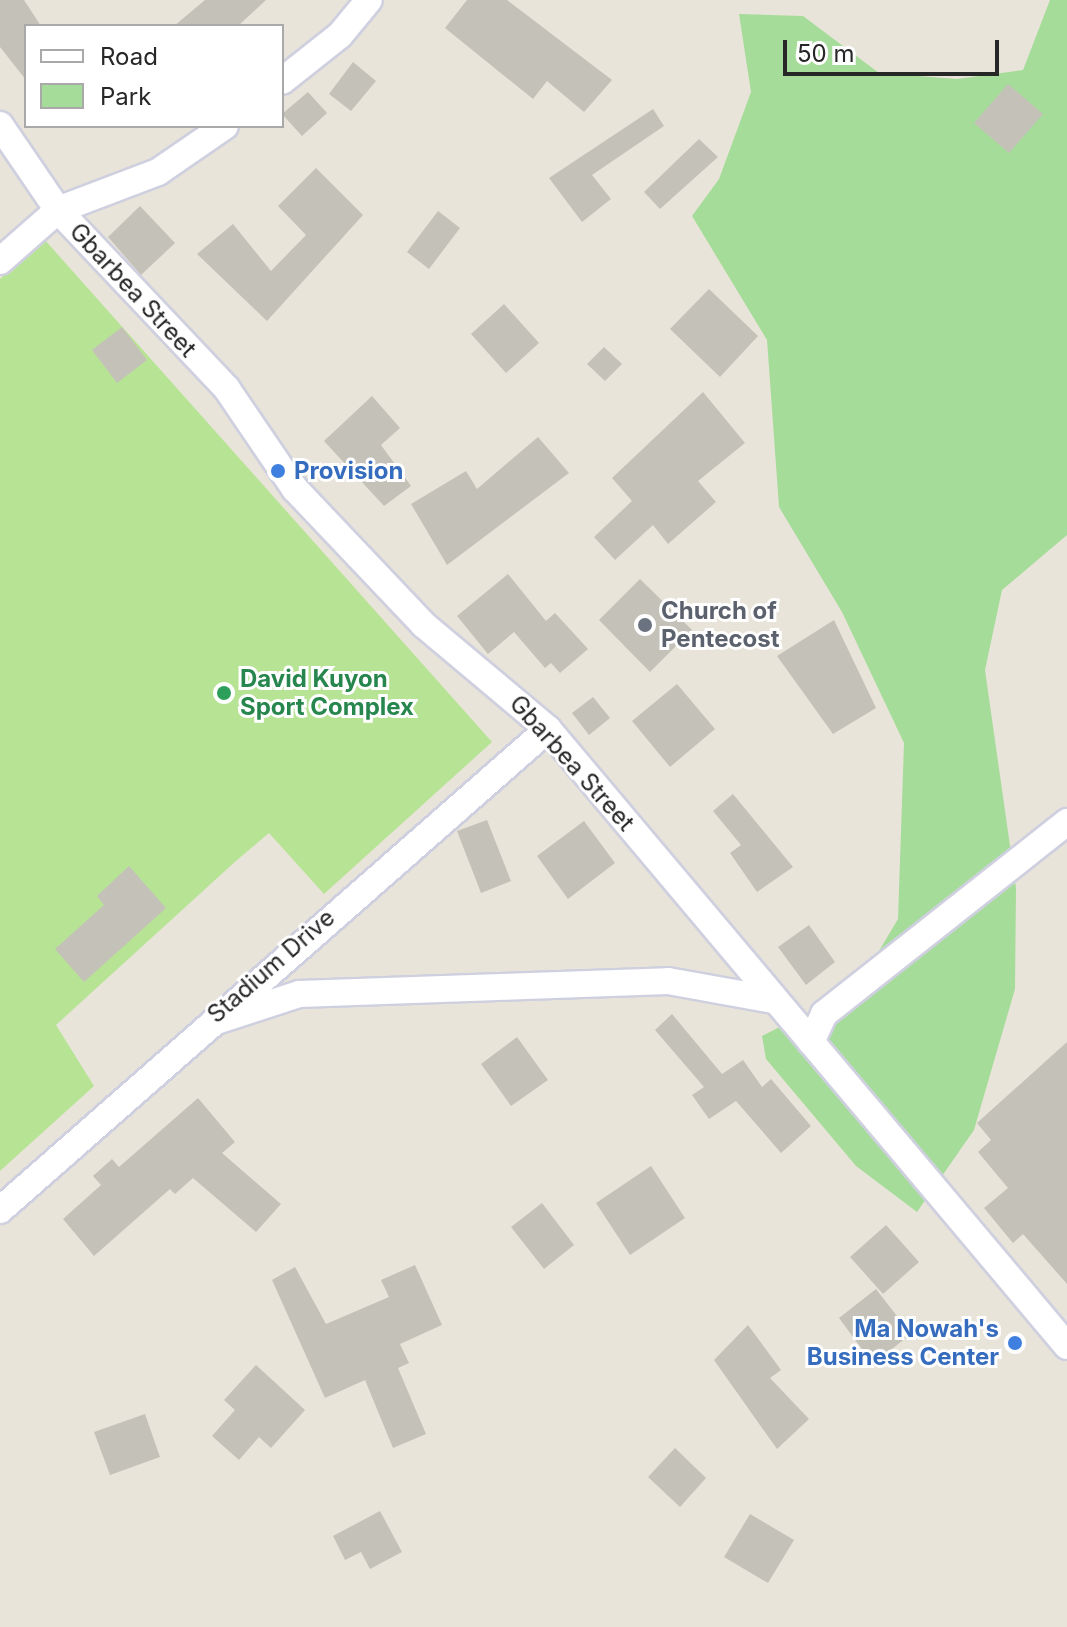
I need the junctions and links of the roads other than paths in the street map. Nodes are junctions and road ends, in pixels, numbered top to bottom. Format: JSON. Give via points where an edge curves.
{"nodes":[{"id":1,"x":369,"y":0,"type":"edge"},
{"id":2,"x":284,"y":79,"type":"edge"},
{"id":3,"x":0,"y":125,"type":"edge"},
{"id":4,"x":222,"y":128,"type":"edge"},
{"id":5,"x":58,"y":210,"type":"junction"},
{"id":6,"x":0,"y":261,"type":"edge"},
{"id":7,"x":548,"y":729,"type":"junction"},
{"id":8,"x":1067,"y":822,"type":"edge"},
{"id":9,"x":774,"y":1000,"type":"junction"},
{"id":10,"x":202,"y":1025,"type":"junction"},
{"id":11,"x":811,"y":1042,"type":"junction"},
{"id":12,"x":0,"y":1210,"type":"edge"},
{"id":13,"x":1067,"y":1346,"type":"edge"}],
"edges":[{"from":1,"to":2,"type":"street","via":[[340,35]]},
{"from":3,"to":5,"type":"street","name":"Gbarbea Street"},
{"from":4,"to":5,"type":"street","via":[[158,172]]},
{"from":5,"to":6,"type":"street"},
{"from":5,"to":7,"type":"street","name":"Gbarbea Street","via":[[227,389],[295,489],[424,625]]},
{"from":7,"to":9,"type":"street","name":"Gbarbea Street"},
{"from":7,"to":10,"type":"street","name":"Stadium Drive"},
{"from":8,"to":11,"type":"street","via":[[824,1014]]},
{"from":9,"to":10,"type":"street","via":[[668,981],[299,994]]},
{"from":9,"to":11,"type":"street","name":"Gbarbea Street"},
{"from":10,"to":12,"type":"street","name":"Stadium Drive"},
{"from":11,"to":13,"type":"street","name":"Gbarbea Street"}]}
